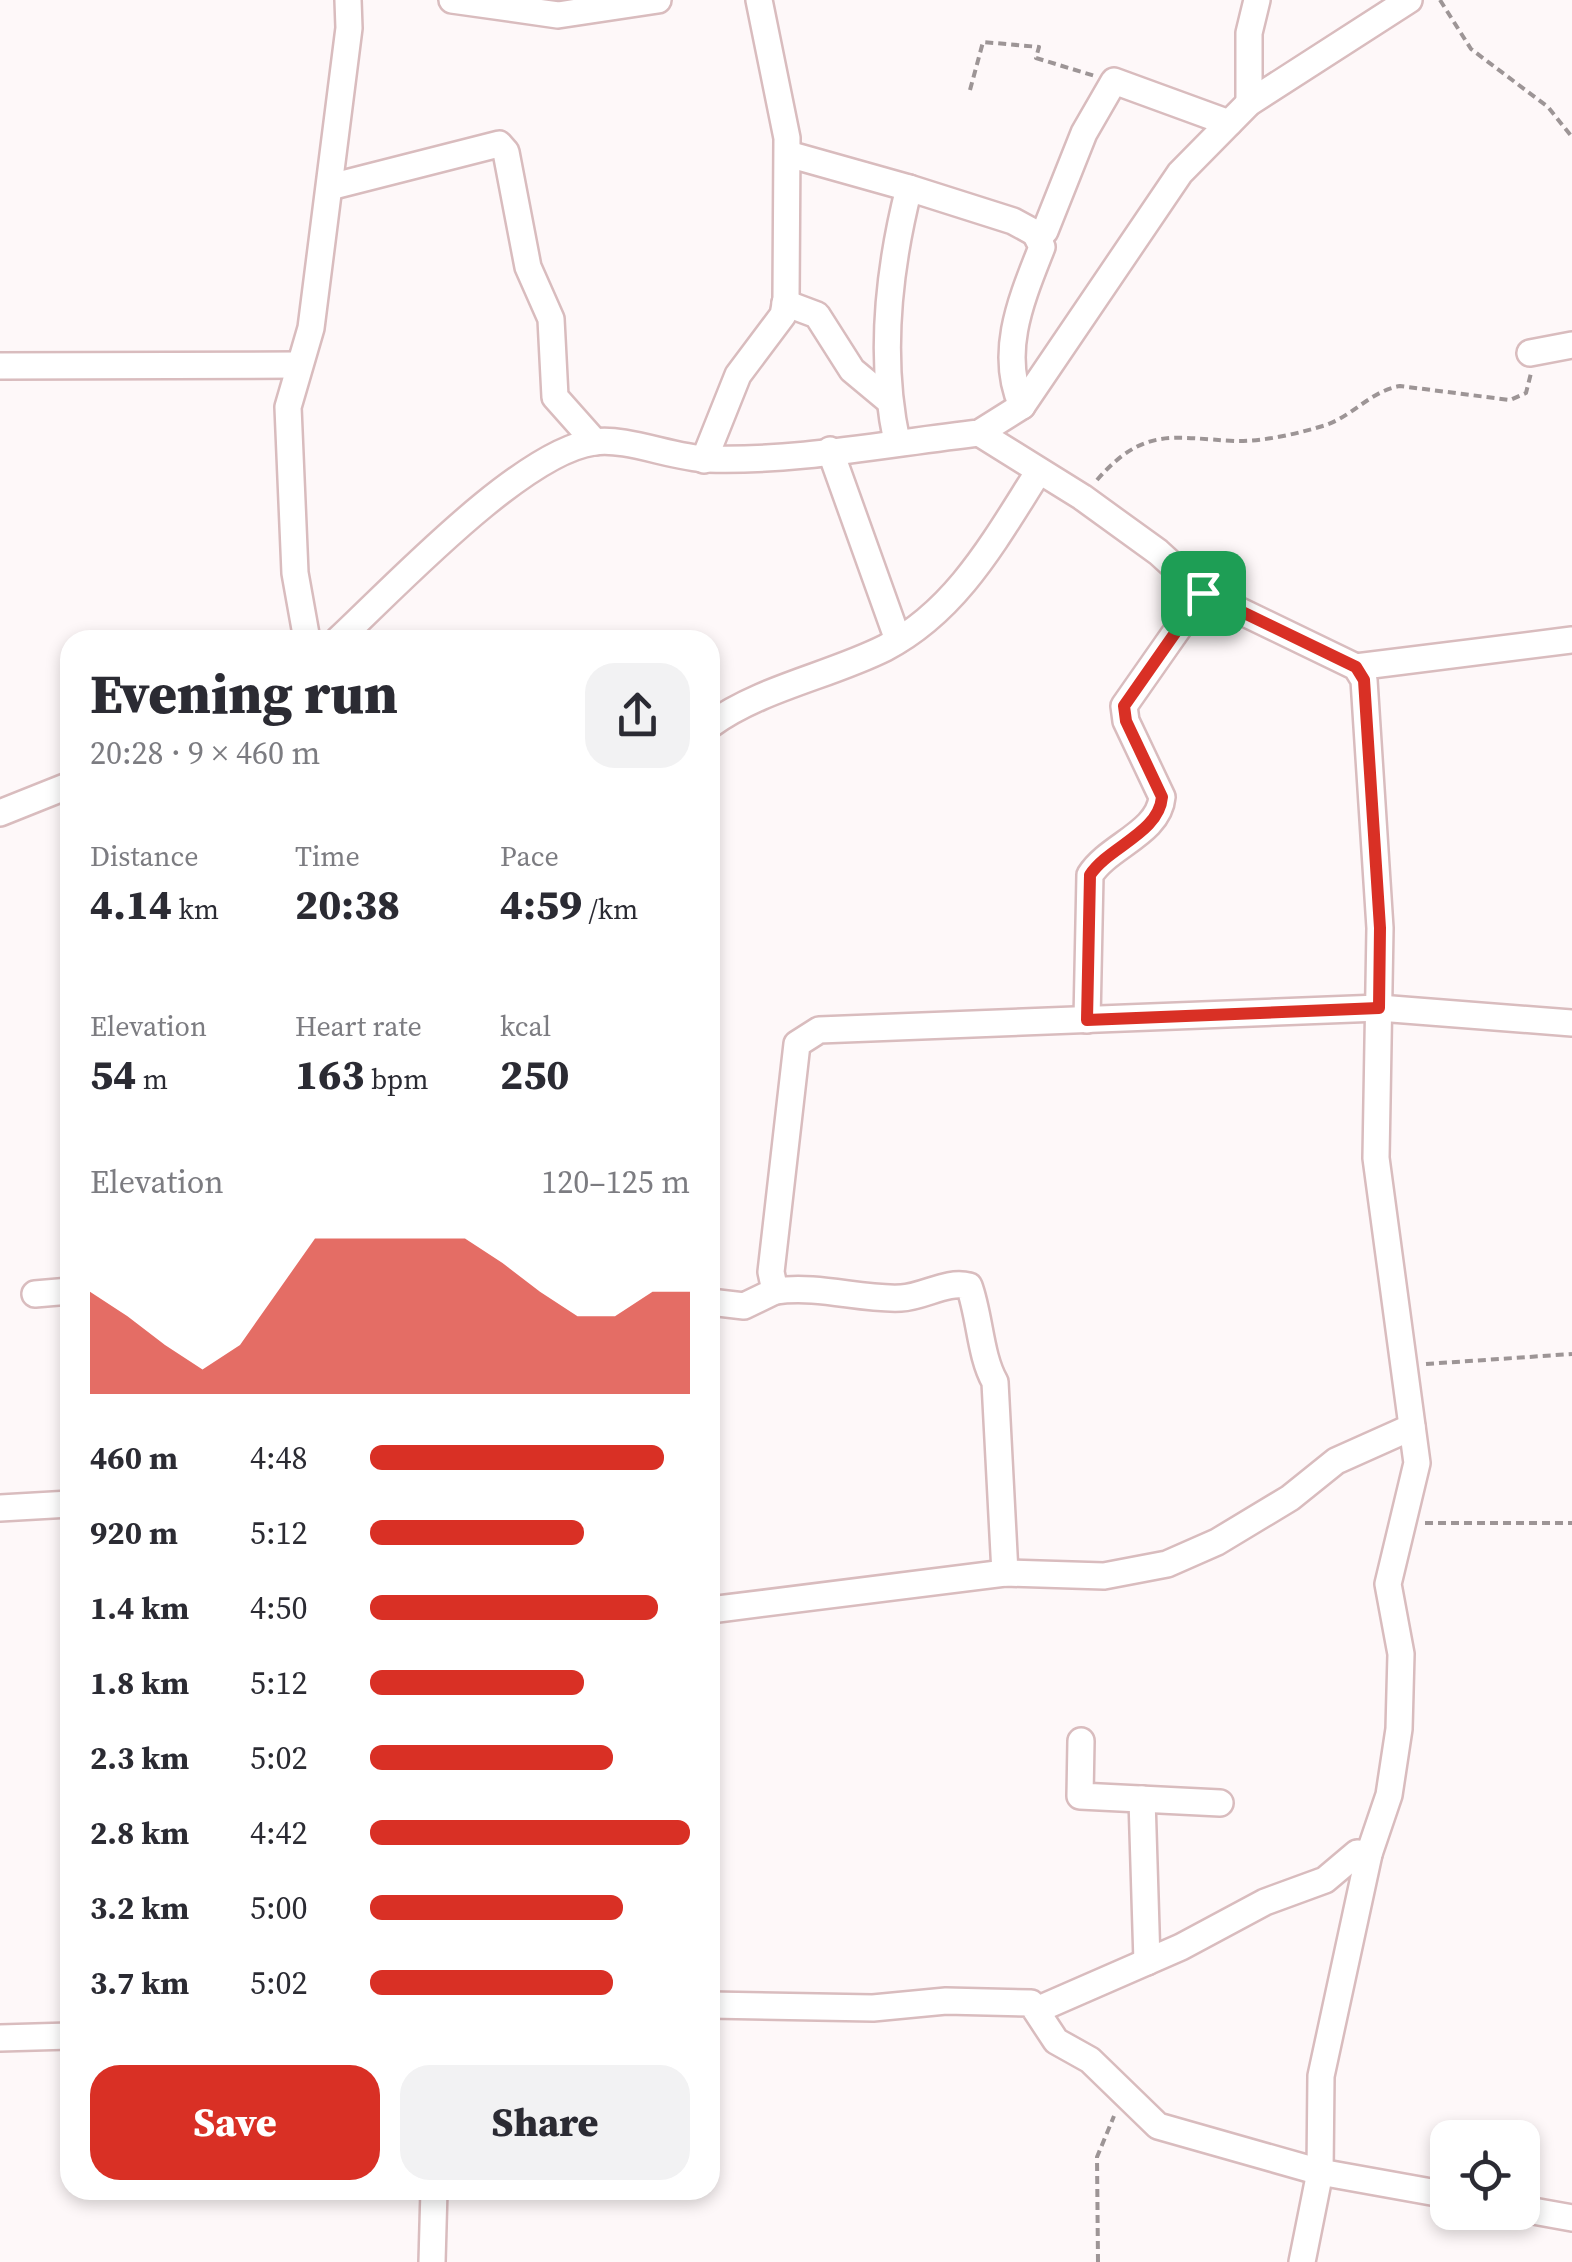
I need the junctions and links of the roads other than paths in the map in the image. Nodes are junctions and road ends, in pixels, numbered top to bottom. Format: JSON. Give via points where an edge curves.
{"nodes":[{"id":1,"x":348,"y":0,"type":"edge"},
{"id":2,"x":452,"y":0,"type":"edge"},
{"id":3,"x":658,"y":0,"type":"edge"},
{"id":4,"x":758,"y":0,"type":"edge"},
{"id":5,"x":1256,"y":0,"type":"edge"},
{"id":6,"x":1409,"y":0,"type":"edge"},
{"id":7,"x":1249,"y":103,"type":"junction"},
{"id":8,"x":1230,"y":123,"type":"junction"},
{"id":9,"x":788,"y":154,"type":"junction"},
{"id":10,"x":330,"y":187,"type":"junction"},
{"id":11,"x":909,"y":188,"type":"junction"},
{"id":12,"x":1035,"y":233,"type":"junction"},
{"id":13,"x":785,"y":303,"type":"junction"},
{"id":14,"x":1572,"y":345,"type":"edge"},
{"id":15,"x":1530,"y":353,"type":"road end"},
{"id":16,"x":298,"y":364,"type":"junction"},
{"id":17,"x":0,"y":366,"type":"edge"},
{"id":18,"x":888,"y":400,"type":"junction"},
{"id":19,"x":1022,"y":406,"type":"junction"},
{"id":20,"x":979,"y":434,"type":"junction"},
{"id":21,"x":595,"y":442,"type":"junction"},
{"id":22,"x":897,"y":442,"type":"junction"},
{"id":23,"x":830,"y":450,"type":"junction"},
{"id":24,"x":704,"y":460,"type":"junction"},
{"id":25,"x":1039,"y":471,"type":"junction"},
{"id":26,"x":1203,"y":593,"type":"junction"},
{"id":27,"x":304,"y":630,"type":"edge"},
{"id":28,"x":349,"y":630,"type":"edge"},
{"id":29,"x":898,"y":640,"type":"junction"},
{"id":30,"x":1572,"y":640,"type":"edge"},
{"id":31,"x":1356,"y":667,"type":"junction"},
{"id":32,"x":720,"y":720,"type":"edge"},
{"id":33,"x":60,"y":790,"type":"edge"},
{"id":34,"x":0,"y":813,"type":"edge"},
{"id":35,"x":1379,"y":1008,"type":"junction"},
{"id":36,"x":1087,"y":1020,"type":"junction"},
{"id":37,"x":1572,"y":1023,"type":"edge"},
{"id":38,"x":775,"y":1290,"type":"junction"},
{"id":39,"x":60,"y":1292,"type":"edge"},
{"id":40,"x":36,"y":1294,"type":"dead end"},
{"id":41,"x":720,"y":1303,"type":"edge"},
{"id":42,"x":1412,"y":1427,"type":"junction"},
{"id":43,"x":60,"y":1505,"type":"edge"},
{"id":44,"x":0,"y":1508,"type":"edge"},
{"id":45,"x":1005,"y":1573,"type":"junction"},
{"id":46,"x":720,"y":1609,"type":"edge"},
{"id":47,"x":1081,"y":1741,"type":"dead end"},
{"id":48,"x":1142,"y":1799,"type":"junction"},
{"id":49,"x":1220,"y":1804,"type":"dead end"},
{"id":50,"x":1368,"y":1854,"type":"junction"},
{"id":51,"x":1147,"y":1962,"type":"junction"},
{"id":52,"x":720,"y":2005,"type":"edge"},
{"id":53,"x":1038,"y":2009,"type":"junction"},
{"id":54,"x":60,"y":2036,"type":"edge"},
{"id":55,"x":0,"y":2038,"type":"edge"},
{"id":56,"x":1320,"y":2172,"type":"junction"},
{"id":57,"x":1430,"y":2193,"type":"edge"},
{"id":58,"x":434,"y":2200,"type":"edge"},
{"id":59,"x":1540,"y":2212,"type":"edge"},
{"id":60,"x":1572,"y":2218,"type":"edge"},
{"id":61,"x":432,"y":2262,"type":"edge"},
{"id":62,"x":1302,"y":2262,"type":"edge"}],
"edges":[{"from":1,"to":10,"type":"street"},
{"from":2,"to":3,"type":"street","via":[[558,15]]},
{"from":4,"to":9,"type":"street"},
{"from":5,"to":7,"type":"street"},
{"from":6,"to":7,"type":"street"},
{"from":7,"to":8,"type":"street"},
{"from":8,"to":12,"type":"street","via":[[1114,81],[1084,133],[1045,231]]},
{"from":8,"to":19,"type":"street","via":[[1180,172]]},
{"from":9,"to":11,"type":"street"},
{"from":9,"to":13,"type":"street"},
{"from":10,"to":16,"type":"street","via":[[312,328]]},
{"from":10,"to":21,"type":"street","via":[[499,144],[528,266],[552,319],[555,396]]},
{"from":11,"to":12,"type":"street"},
{"from":11,"to":18,"type":"street","via":[[891,279]]},
{"from":12,"to":19,"type":"street","via":[[1042,247],[1012,334],[1014,388]]},
{"from":13,"to":18,"type":"street","via":[[817,316],[852,370]]},
{"from":13,"to":24,"type":"street","via":[[738,375]]},
{"from":14,"to":15,"type":"street"},
{"from":16,"to":17,"type":"street"},
{"from":16,"to":27,"type":"street","via":[[287,444]]},
{"from":18,"to":22,"type":"street"},
{"from":19,"to":20,"type":"street"},
{"from":20,"to":22,"type":"street"},
{"from":20,"to":25,"type":"street"},
{"from":21,"to":24,"type":"street"},
{"from":21,"to":28,"type":"street","via":[[479,506]]},
{"from":22,"to":23,"type":"street"},
{"from":23,"to":24,"type":"street"},
{"from":23,"to":29,"type":"street"},
{"from":25,"to":26,"type":"street","via":[[1158,552]]},
{"from":25,"to":29,"type":"street","via":[[972,575]]},
{"from":26,"to":31,"type":"street"},
{"from":26,"to":36,"type":"street","via":[[1124,706],[1161,808],[1090,875]]},
{"from":29,"to":32,"type":"street"},
{"from":30,"to":31,"type":"street"},
{"from":31,"to":35,"type":"street","via":[[1364,680]]},
{"from":33,"to":34,"type":"street"},
{"from":35,"to":36,"type":"street"},
{"from":35,"to":37,"type":"street"},
{"from":35,"to":42,"type":"street","via":[[1376,1158]]},
{"from":36,"to":38,"type":"street","via":[[819,1030],[797,1044],[771,1272]]},
{"from":38,"to":41,"type":"street","via":[[744,1306]]},
{"from":38,"to":45,"type":"street","via":[[895,1298],[920,1297],[957,1282],[969,1286],[995,1382]]},
{"from":39,"to":40,"type":"street"},
{"from":42,"to":45,"type":"street","via":[[1336,1461],[1217,1542],[1167,1564],[1104,1576]]},
{"from":42,"to":50,"type":"street","via":[[1417,1463],[1388,1584],[1400,1654],[1399,1729],[1389,1795]]},
{"from":43,"to":44,"type":"street"},
{"from":45,"to":46,"type":"street"},
{"from":47,"to":48,"type":"street","via":[[1080,1796]]},
{"from":48,"to":49,"type":"street"},
{"from":48,"to":51,"type":"street"},
{"from":50,"to":51,"type":"street","via":[[1358,1853],[1325,1880],[1265,1902]]},
{"from":50,"to":56,"type":"street","via":[[1321,2076]]},
{"from":51,"to":53,"type":"street"},
{"from":52,"to":53,"type":"street","via":[[1019,2001]]},
{"from":53,"to":56,"type":"street","via":[[1056,2041],[1090,2060],[1158,2126]]},
{"from":54,"to":55,"type":"street"},
{"from":56,"to":57,"type":"street"},
{"from":56,"to":62,"type":"street"},
{"from":58,"to":61,"type":"street"},
{"from":59,"to":60,"type":"street"}]}
